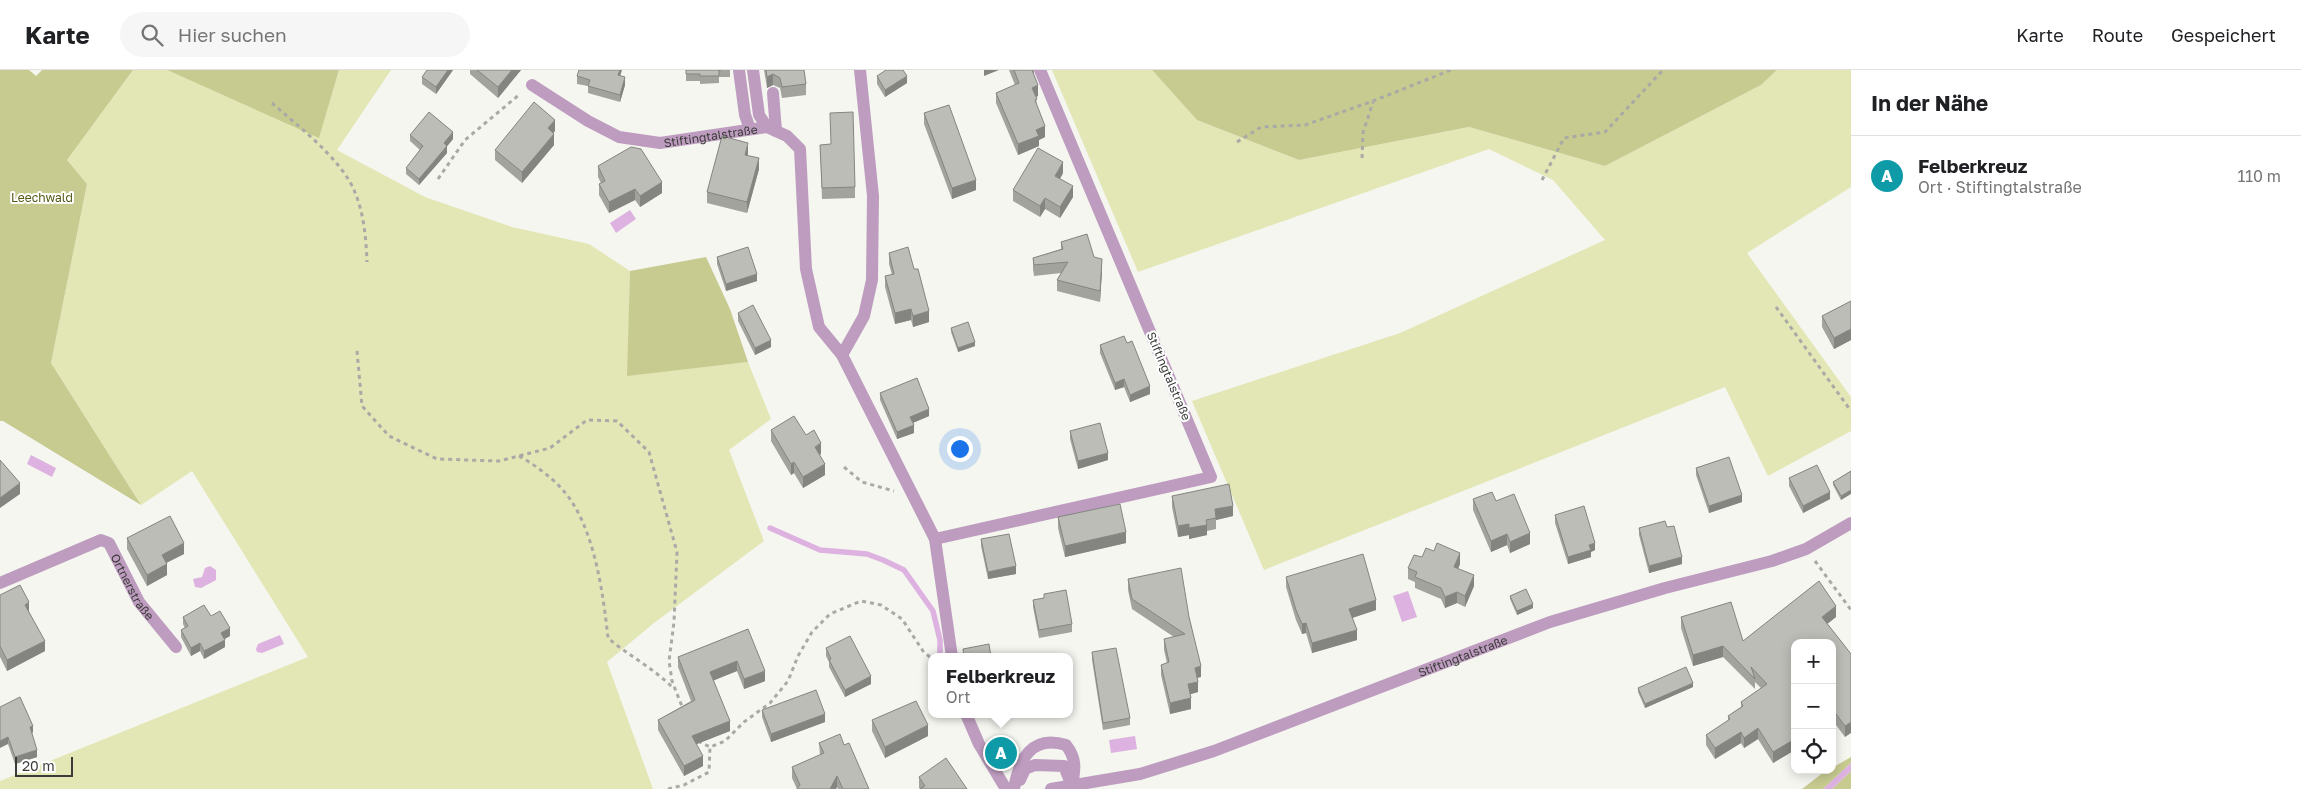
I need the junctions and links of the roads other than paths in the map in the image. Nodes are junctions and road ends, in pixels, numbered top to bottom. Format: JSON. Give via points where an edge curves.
{"nodes":[{"id":1,"x":739,"y":70,"type":"edge"},
{"id":2,"x":753,"y":70,"type":"edge"},
{"id":3,"x":860,"y":70,"type":"edge"},
{"id":4,"x":1040,"y":70,"type":"edge"},
{"id":5,"x":532,"y":85,"type":"road end"},
{"id":6,"x":773,"y":93,"type":"dead end"},
{"id":7,"x":750,"y":129,"type":"junction"},
{"id":8,"x":771,"y":129,"type":"junction"},
{"id":9,"x":842,"y":355,"type":"junction"},
{"id":10,"x":1851,"y":523,"type":"edge"},
{"id":11,"x":935,"y":538,"type":"junction"},
{"id":12,"x":0,"y":583,"type":"edge"},
{"id":13,"x":176,"y":647,"type":"dead end"},
{"id":14,"x":951,"y":653,"type":"edge"},
{"id":15,"x":968,"y":718,"type":"edge"},
{"id":16,"x":1072,"y":786,"type":"junction"},
{"id":17,"x":1006,"y":789,"type":"edge"},
{"id":18,"x":1015,"y":789,"type":"edge"},
{"id":19,"x":1051,"y":789,"type":"edge"}],
"edges":[{"from":1,"to":7,"type":"street","via":[[744,114]]},
{"from":2,"to":8,"type":"street","via":[[760,116]]},
{"from":3,"to":9,"type":"street","via":[[873,196],[872,280],[864,316]]},
{"from":4,"to":11,"type":"street","name":"Stiftingtalstraße","via":[[1211,477]]},
{"from":5,"to":7,"type":"street","name":"Stiftingtalstraße","via":[[619,137],[660,143]]},
{"from":6,"to":8,"type":"street"},
{"from":7,"to":8,"type":"street","name":"Stiftingtalstraße"},
{"from":8,"to":9,"type":"street","name":"Stiftingtalstraße","via":[[787,136],[800,149],[806,269],[819,327]]},
{"from":9,"to":11,"type":"street","name":"Stiftingtalstraße"},
{"from":10,"to":16,"type":"street","name":"Stiftingtalstraße","via":[[1806,549],[1550,622],[1282,726],[1163,768]]},
{"from":11,"to":14,"type":"street","name":"Stiftingtalstraße"},
{"from":12,"to":13,"type":"street","name":"Ortnerstraße","via":[[100,540],[108,543],[139,602]]},
{"from":15,"to":17,"type":"street"},
{"from":16,"to":18,"type":"street","via":[[1064,766],[1035,765],[1026,769]]},
{"from":16,"to":18,"type":"street","via":[[1076,766],[1073,754],[1066,745],[1045,742],[1021,759]]},
{"from":16,"to":19,"type":"street","name":"Stiftingtalstraße"}]}
